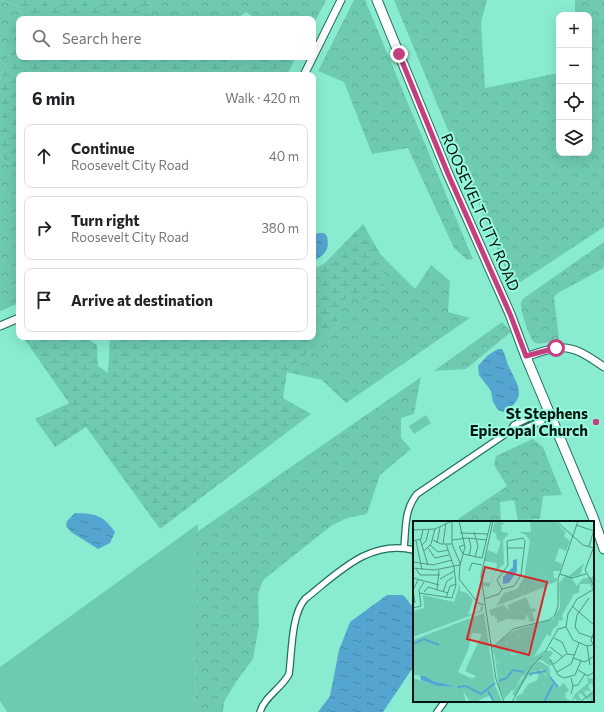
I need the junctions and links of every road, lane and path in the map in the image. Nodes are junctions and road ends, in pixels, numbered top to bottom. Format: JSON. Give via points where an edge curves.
{"nodes":[{"id":1,"x":341,"y":0,"type":"edge"},
{"id":2,"x":377,"y":0,"type":"edge"},
{"id":3,"x":316,"y":51,"type":"edge"},
{"id":4,"x":311,"y":60,"type":"edge"},
{"id":5,"x":305,"y":72,"type":"edge"},
{"id":6,"x":16,"y":319,"type":"edge"},
{"id":7,"x":0,"y":326,"type":"edge"},
{"id":8,"x":526,"y":356,"type":"junction"},
{"id":9,"x":604,"y":367,"type":"edge"},
{"id":10,"x":547,"y":414,"type":"junction"},
{"id":11,"x":510,"y":431,"type":"junction"},
{"id":12,"x":404,"y":548,"type":"junction"},
{"id":13,"x":604,"y":549,"type":"edge"},
{"id":14,"x":413,"y":550,"type":"edge"},
{"id":15,"x":444,"y":702,"type":"edge"},
{"id":16,"x":260,"y":712,"type":"edge"},
{"id":17,"x":437,"y":712,"type":"edge"}],
"edges":[{"from":1,"to":3,"type":"street"},
{"from":2,"to":8,"type":"main road","name":"ROOSEVELT CITY ROAD"},
{"from":4,"to":5,"type":"street"},
{"from":6,"to":7,"type":"street"},
{"from":8,"to":9,"type":"street","via":[[567,347],[575,349]]},
{"from":8,"to":10,"type":"main road","name":"ROOSEVELT CITY ROAD"},
{"from":10,"to":11,"type":"street","via":[[542,421],[519,431]]},
{"from":10,"to":11,"type":"street","via":[[539,413],[524,419]]},
{"from":10,"to":13,"type":"main road","name":"ROOSEVELT CITY ROAD","via":[[593,517]]},
{"from":11,"to":12,"type":"street","via":[[417,494],[407,511]]},
{"from":12,"to":14,"type":"street"},
{"from":12,"to":16,"type":"street","via":[[385,548],[358,557],[301,604],[296,619],[289,674]]},
{"from":15,"to":17,"type":"street"}]}
